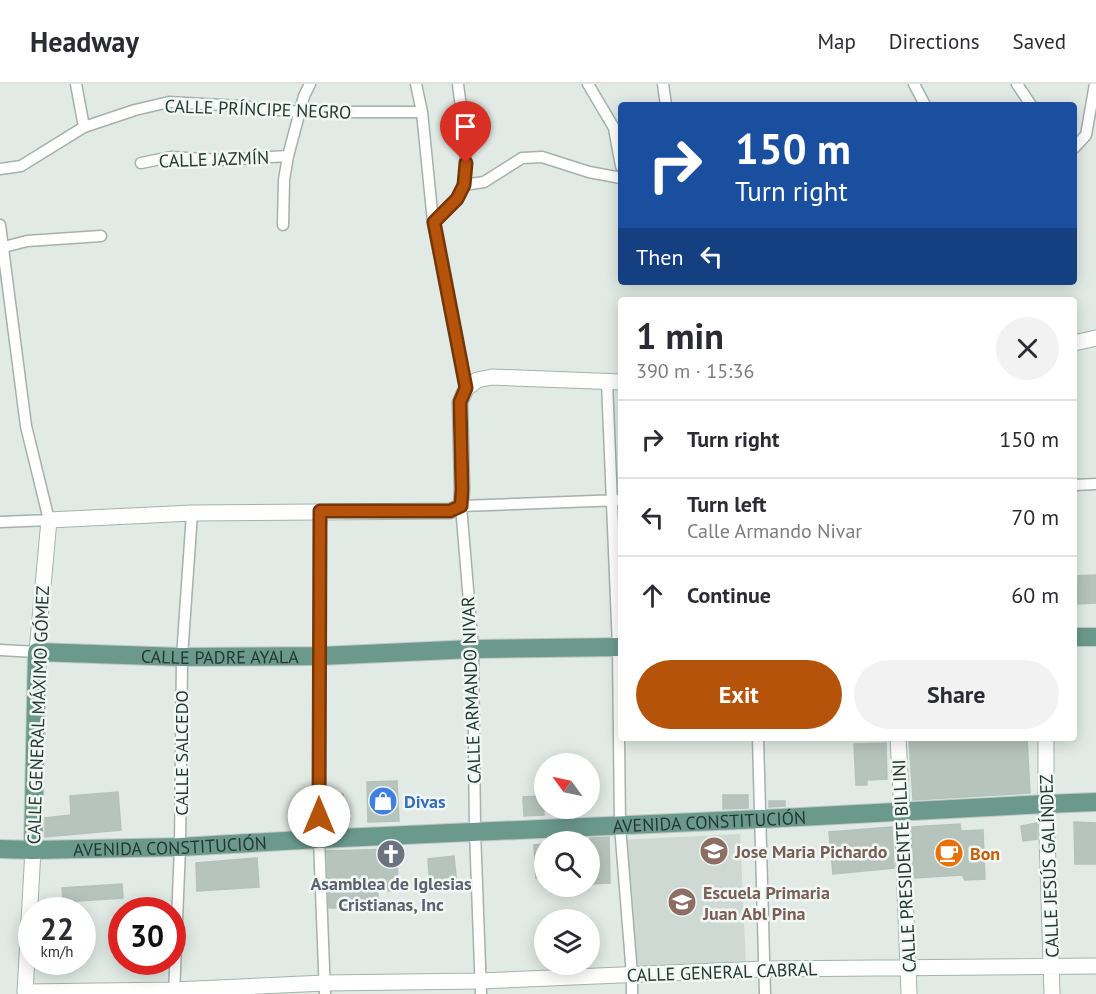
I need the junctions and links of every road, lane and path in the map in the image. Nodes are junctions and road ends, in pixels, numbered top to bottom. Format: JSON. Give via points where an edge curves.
{"nodes":[{"id":1,"x":76,"y":84,"type":"edge"},
{"id":2,"x":310,"y":84,"type":"edge"},
{"id":3,"x":416,"y":84,"type":"edge"},
{"id":4,"x":458,"y":84,"type":"edge"},
{"id":5,"x":588,"y":84,"type":"edge"},
{"id":6,"x":663,"y":84,"type":"edge"},
{"id":7,"x":914,"y":84,"type":"edge"},
{"id":8,"x":1017,"y":84,"type":"edge"},
{"id":9,"x":1095,"y":84,"type":"edge"},
{"id":10,"x":666,"y":102,"type":"edge"},
{"id":11,"x":923,"y":102,"type":"edge"},
{"id":12,"x":1029,"y":102,"type":"edge"},
{"id":13,"x":300,"y":112,"type":"junction"},
{"id":14,"x":422,"y":112,"type":"junction"},
{"id":15,"x":84,"y":127,"type":"junction"},
{"id":16,"x":1077,"y":145,"type":"edge"},
{"id":17,"x":618,"y":150,"type":"edge"},
{"id":18,"x":288,"y":156,"type":"junction"},
{"id":19,"x":141,"y":163,"type":"dead end"},
{"id":20,"x":0,"y":169,"type":"edge"},
{"id":21,"x":618,"y":177,"type":"edge"},
{"id":22,"x":464,"y":185,"type":"junction"},
{"id":23,"x":434,"y":222,"type":"junction"},
{"id":24,"x":0,"y":225,"type":"edge"},
{"id":25,"x":283,"y":225,"type":"dead end"},
{"id":26,"x":101,"y":236,"type":"dead end"},
{"id":27,"x":4,"y":247,"type":"junction"},
{"id":28,"x":1096,"y":338,"type":"edge"},
{"id":29,"x":1077,"y":342,"type":"edge"},
{"id":30,"x":614,"y":382,"type":"edge"},
{"id":31,"x":466,"y":388,"type":"junction"},
{"id":32,"x":1096,"y":484,"type":"edge"},
{"id":33,"x":1077,"y":485,"type":"edge"},
{"id":34,"x":617,"y":500,"type":"edge"},
{"id":35,"x":461,"y":506,"type":"junction"},
{"id":36,"x":320,"y":511,"type":"junction"},
{"id":37,"x":192,"y":513,"type":"junction"},
{"id":38,"x":49,"y":520,"type":"junction"},
{"id":39,"x":0,"y":522,"type":"edge"},
{"id":40,"x":618,"y":549,"type":"edge"},
{"id":41,"x":1096,"y":637,"type":"edge"},
{"id":42,"x":1077,"y":638,"type":"edge"},
{"id":43,"x":618,"y":647,"type":"edge"},
{"id":44,"x":473,"y":649,"type":"junction"},
{"id":45,"x":0,"y":651,"type":"edge"},
{"id":46,"x":37,"y":652,"type":"junction"},
{"id":47,"x":320,"y":656,"type":"junction"},
{"id":48,"x":182,"y":657,"type":"junction"},
{"id":49,"x":620,"y":741,"type":"edge"},
{"id":50,"x":758,"y":741,"type":"edge"},
{"id":51,"x":898,"y":741,"type":"edge"},
{"id":52,"x":1046,"y":741,"type":"edge"},
{"id":53,"x":1096,"y":802,"type":"edge"},
{"id":54,"x":1046,"y":804,"type":"junction"},
{"id":55,"x":902,"y":812,"type":"junction"},
{"id":56,"x":761,"y":819,"type":"junction"},
{"id":57,"x":620,"y":826,"type":"junction"},
{"id":58,"x":475,"y":831,"type":"junction"},
{"id":59,"x":319,"y":839,"type":"junction"},
{"id":60,"x":180,"y":847,"type":"junction"},
{"id":61,"x":0,"y":849,"type":"edge"},
{"id":62,"x":33,"y":850,"type":"junction"},
{"id":63,"x":1052,"y":966,"type":"junction"},
{"id":64,"x":1096,"y":966,"type":"edge"},
{"id":65,"x":909,"y":968,"type":"junction"},
{"id":66,"x":765,"y":969,"type":"junction"},
{"id":67,"x":632,"y":975,"type":"junction"},
{"id":68,"x":480,"y":987,"type":"edge"},
{"id":69,"x":325,"y":988,"type":"edge"},
{"id":70,"x":174,"y":992,"type":"edge"},
{"id":71,"x":25,"y":993,"type":"edge"},
{"id":72,"x":632,"y":994,"type":"edge"},
{"id":73,"x":765,"y":994,"type":"edge"},
{"id":74,"x":909,"y":994,"type":"edge"},
{"id":75,"x":1052,"y":994,"type":"edge"}],
"edges":[{"from":1,"to":15,"type":"street"},
{"from":2,"to":13,"type":"street"},
{"from":3,"to":14,"type":"street"},
{"from":4,"to":22,"type":"street","via":[[466,163]]},
{"from":5,"to":17,"type":"street","via":[[614,128]]},
{"from":6,"to":10,"type":"street"},
{"from":7,"to":11,"type":"street"},
{"from":8,"to":12,"type":"street"},
{"from":9,"to":16,"type":"street","via":[[1086,135]]},
{"from":13,"to":14,"type":"street","name":"CALLE PRÍNCIPE NEGRO"},
{"from":13,"to":15,"type":"street","name":"CALLE PRÍNCIPE NEGRO","via":[[169,102]]},
{"from":13,"to":18,"type":"street"},
{"from":14,"to":23,"type":"street"},
{"from":15,"to":20,"type":"street","name":"CALLE PRÍNCIPE NEGRO","via":[[21,166]]},
{"from":18,"to":19,"type":"street","name":"CALLE JAZMÍN","via":[[221,160],[171,157]]},
{"from":18,"to":25,"type":"street"},
{"from":21,"to":22,"type":"street","via":[[542,158],[522,158],[484,182]]},
{"from":22,"to":23,"type":"street","via":[[457,199]]},
{"from":23,"to":31,"type":"street"},
{"from":24,"to":27,"type":"street","name":"CALLE GENERAL MÁXIMO GÓMEZ"},
{"from":26,"to":27,"type":"street","via":[[27,241]]},
{"from":27,"to":38,"type":"street","name":"CALLE GENERAL MÁXIMO GÓMEZ","via":[[26,426]]},
{"from":28,"to":29,"type":"street"},
{"from":30,"to":31,"type":"street","via":[[492,377],[477,380]]},
{"from":30,"to":34,"type":"street"},
{"from":31,"to":35,"type":"street","name":"CALLE ARMANDO NIVAR","via":[[460,402]]},
{"from":32,"to":33,"type":"street"},
{"from":34,"to":35,"type":"street"},
{"from":34,"to":40,"type":"street"},
{"from":35,"to":36,"type":"street","via":[[450,511]]},
{"from":35,"to":44,"type":"street","name":"CALLE ARMANDO NIVAR"},
{"from":36,"to":37,"type":"street"},
{"from":36,"to":47,"type":"street"},
{"from":37,"to":38,"type":"street"},
{"from":37,"to":48,"type":"street","name":"CALLE SALCEDO"},
{"from":38,"to":39,"type":"street"},
{"from":38,"to":46,"type":"street","name":"CALLE GENERAL MÁXIMO GÓMEZ"},
{"from":41,"to":42,"type":"main road"},
{"from":43,"to":44,"type":"main road","name":"CALLE PADRE AYALA"},
{"from":44,"to":47,"type":"main road","name":"CALLE PADRE AYALA"},
{"from":44,"to":58,"type":"street","name":"CALLE ARMANDO NIVAR"},
{"from":45,"to":46,"type":"street","name":"CALLE PADRE AYALA"},
{"from":46,"to":48,"type":"main road","name":"CALLE PADRE AYALA"},
{"from":46,"to":62,"type":"main road","name":"CALLE GENERAL MÁXIMO GÓMEZ"},
{"from":47,"to":48,"type":"main road","name":"CALLE PADRE AYALA"},
{"from":47,"to":59,"type":"street"},
{"from":48,"to":60,"type":"street","name":"CALLE SALCEDO"},
{"from":49,"to":57,"type":"street"},
{"from":50,"to":56,"type":"street"},
{"from":51,"to":55,"type":"street","name":"CALLE PRESIDENTE BILLINI"},
{"from":52,"to":54,"type":"street","name":"CALLE JESÚS GALÍNDEZ"},
{"from":53,"to":54,"type":"main road","name":"AVENIDA CONSTITUCIÓN"},
{"from":54,"to":55,"type":"main road","name":"AVENIDA CONSTITUCIÓN"},
{"from":54,"to":63,"type":"street","name":"CALLE JESÚS GALÍNDEZ"},
{"from":55,"to":56,"type":"main road","name":"AVENIDA CONSTITUCIÓN"},
{"from":55,"to":65,"type":"street","name":"CALLE PRESIDENTE BILLINI"},
{"from":56,"to":57,"type":"main road","name":"AVENIDA CONSTITUCIÓN"},
{"from":56,"to":66,"type":"street"},
{"from":57,"to":58,"type":"main road","name":"AVENIDA CONSTITUCIÓN"},
{"from":57,"to":67,"type":"street"},
{"from":58,"to":59,"type":"main road","name":"AVENIDA CONSTITUCIÓN"},
{"from":58,"to":68,"type":"street","name":"CALLE ARMANDO NIVAR"},
{"from":59,"to":60,"type":"main road","name":"AVENIDA CONSTITUCIÓN"},
{"from":59,"to":69,"type":"street"},
{"from":60,"to":62,"type":"main road","name":"AVENIDA CONSTITUCIÓN"},
{"from":60,"to":70,"type":"street","name":"CALLE SALCEDO"},
{"from":61,"to":62,"type":"main road","name":"AVENIDA CONSTITUCIÓN"},
{"from":62,"to":71,"type":"street","name":"CALLE GENERAL MÁXIMO GÓMEZ"},
{"from":63,"to":64,"type":"street","name":"CALLE GENERAL CABRAL"},
{"from":63,"to":65,"type":"street","name":"CALLE GENERAL CABRAL"},
{"from":63,"to":75,"type":"street","name":"CALLE JESÚS GALÍNDEZ"},
{"from":65,"to":66,"type":"street","name":"CALLE GENERAL CABRAL"},
{"from":65,"to":74,"type":"street","name":"CALLE PRESIDENTE BILLINI"},
{"from":66,"to":67,"type":"street","name":"CALLE GENERAL CABRAL"},
{"from":66,"to":73,"type":"street"},
{"from":67,"to":68,"type":"street","name":"CALLE GENERAL CABRAL"},
{"from":67,"to":72,"type":"street"},
{"from":68,"to":69,"type":"street","name":"CALLE GENERAL CABRAL"},
{"from":69,"to":70,"type":"street","name":"CALLE GENERAL CABRAL"},
{"from":70,"to":71,"type":"street","name":"CALLE GENERAL CABRAL"}]}
